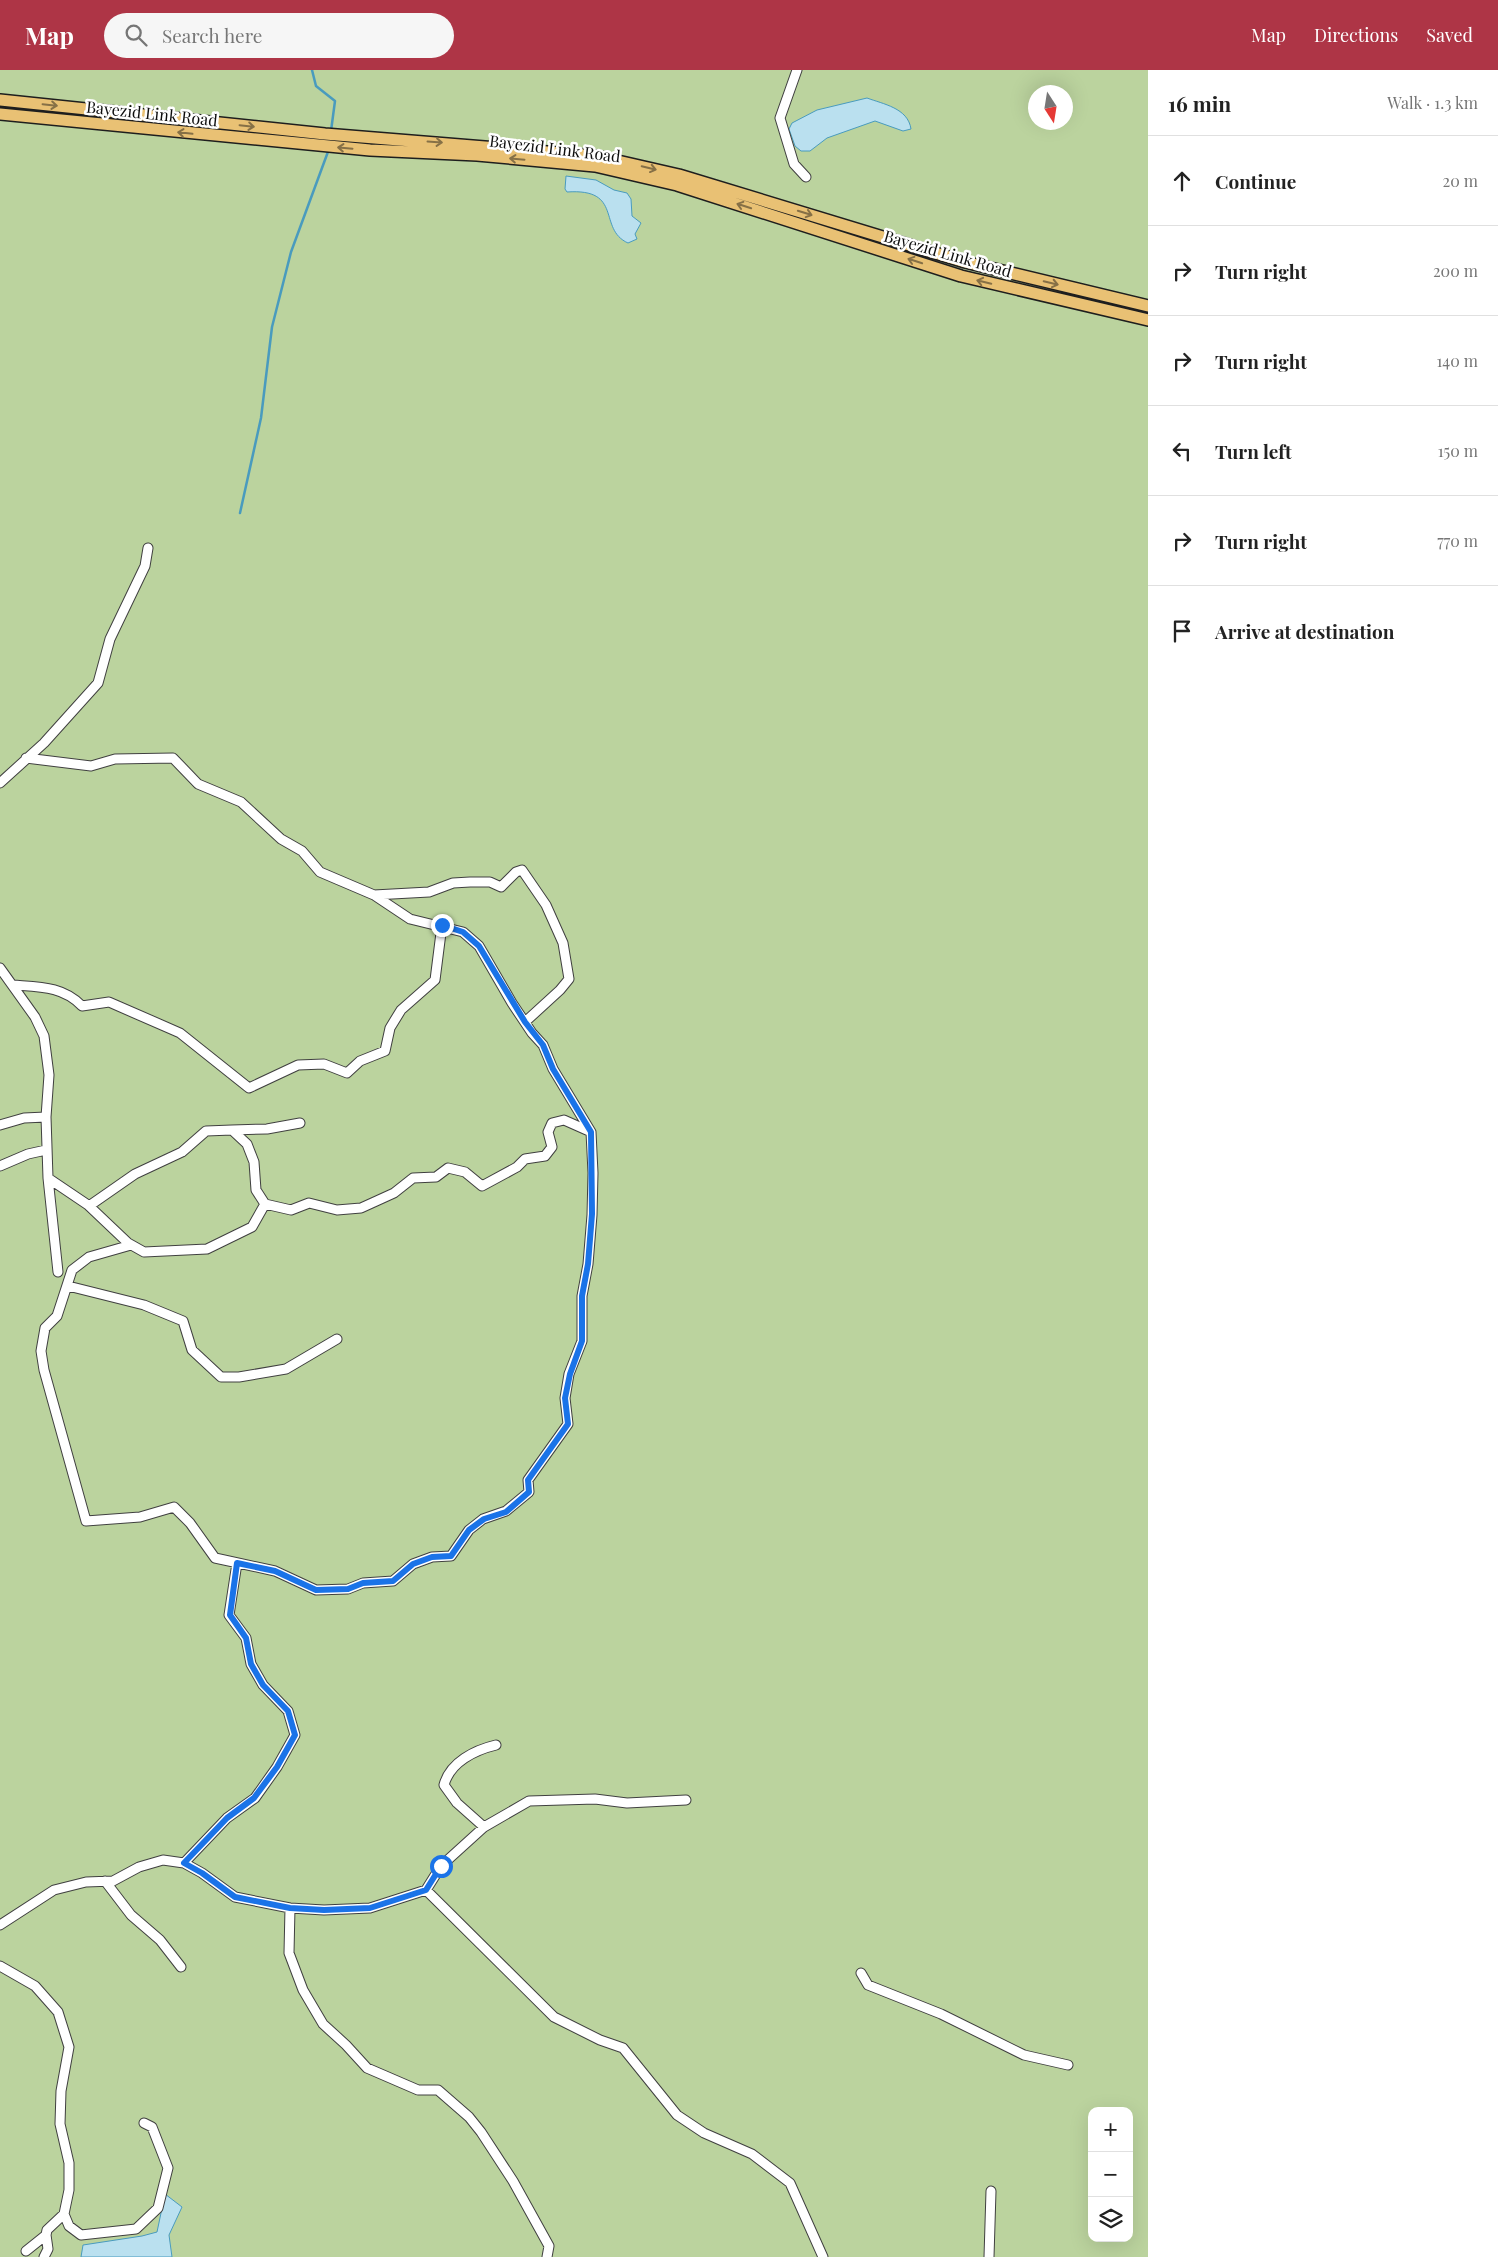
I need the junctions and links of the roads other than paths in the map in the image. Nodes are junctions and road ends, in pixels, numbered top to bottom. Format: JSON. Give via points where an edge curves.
{"nodes":[{"id":1,"x":797,"y":70,"type":"edge"},
{"id":2,"x":1,"y":100,"type":"edge"},
{"id":3,"x":0,"y":114,"type":"edge"},
{"id":4,"x":405,"y":140,"type":"junction"},
{"id":5,"x":405,"y":153,"type":"junction"},
{"id":6,"x":806,"y":178,"type":"dead end"},
{"id":7,"x":1148,"y":306,"type":"edge"},
{"id":8,"x":1148,"y":320,"type":"edge"},
{"id":9,"x":148,"y":548,"type":"dead end"},
{"id":10,"x":26,"y":758,"type":"junction"},
{"id":11,"x":0,"y":783,"type":"edge"},
{"id":12,"x":374,"y":895,"type":"junction"},
{"id":13,"x":442,"y":925,"type":"junction"},
{"id":14,"x":0,"y":968,"type":"edge"},
{"id":15,"x":13,"y":985,"type":"junction"},
{"id":16,"x":525,"y":1022,"type":"junction"},
{"id":17,"x":46,"y":1117,"type":"junction"},
{"id":18,"x":300,"y":1123,"type":"dead end"},
{"id":19,"x":0,"y":1125,"type":"edge"},
{"id":20,"x":232,"y":1130,"type":"junction"},
{"id":21,"x":591,"y":1132,"type":"junction"},
{"id":22,"x":46,"y":1150,"type":"junction"},
{"id":23,"x":0,"y":1166,"type":"edge"},
{"id":24,"x":48,"y":1178,"type":"junction"},
{"id":25,"x":265,"y":1204,"type":"junction"},
{"id":26,"x":89,"y":1206,"type":"junction"},
{"id":27,"x":130,"y":1245,"type":"junction"},
{"id":28,"x":58,"y":1272,"type":"dead end"},
{"id":29,"x":68,"y":1286,"type":"junction"},
{"id":30,"x":337,"y":1339,"type":"dead end"},
{"id":31,"x":237,"y":1563,"type":"junction"},
{"id":32,"x":496,"y":1745,"type":"dead end"},
{"id":33,"x":686,"y":1800,"type":"dead end"},
{"id":34,"x":484,"y":1826,"type":"junction"},
{"id":35,"x":184,"y":1863,"type":"junction"},
{"id":36,"x":105,"y":1881,"type":"junction"},
{"id":37,"x":426,"y":1890,"type":"junction"},
{"id":38,"x":290,"y":1908,"type":"junction"},
{"id":39,"x":0,"y":1925,"type":"edge"},
{"id":40,"x":0,"y":1966,"type":"edge"},
{"id":41,"x":181,"y":1967,"type":"dead end"},
{"id":42,"x":861,"y":1973,"type":"dead end"},
{"id":43,"x":1068,"y":2065,"type":"dead end"},
{"id":44,"x":144,"y":2123,"type":"dead end"},
{"id":45,"x":991,"y":2191,"type":"dead end"},
{"id":46,"x":64,"y":2214,"type":"junction"},
{"id":47,"x":46,"y":2236,"type":"junction"},
{"id":48,"x":26,"y":2251,"type":"dead end"},
{"id":49,"x":44,"y":2257,"type":"edge"},
{"id":50,"x":547,"y":2257,"type":"edge"},
{"id":51,"x":823,"y":2257,"type":"edge"},
{"id":52,"x":989,"y":2257,"type":"edge"}],
"edges":[{"from":1,"to":6,"type":"street","via":[[780,118],[794,164]]},
{"from":2,"to":4,"type":"main road","name":"Bayezid Link Road","one_way":true},
{"from":5,"to":3,"type":"main road","name":"Bayezid Link Road","one_way":true},
{"from":4,"to":5,"type":"main road"},
{"from":4,"to":7,"type":"main road","name":"Bayezid Link Road","one_way":true,"via":[[606,158],[679,175],[964,262]]},
{"from":8,"to":5,"type":"main road","name":"Bayezid Link Road","one_way":true,"via":[[961,276],[677,185],[595,166],[477,155]]},
{"from":9,"to":10,"type":"street","via":[[145,566],[110,640],[98,683],[44,743]]},
{"from":10,"to":11,"type":"street"},
{"from":10,"to":12,"type":"street","via":[[91,766],[115,759],[173,758],[198,784],[241,802],[281,839],[302,851],[320,872]]},
{"from":12,"to":13,"type":"street","via":[[410,918]]},
{"from":12,"to":16,"type":"street","via":[[429,892],[470,882],[490,882],[501,887],[522,870],[546,905],[563,943],[569,979]]},
{"from":13,"to":15,"type":"street","via":[[435,980],[401,1010],[390,1028],[385,1051],[360,1061],[346,1073],[324,1064],[298,1066],[249,1088],[180,1033],[109,1002],[82,1006],[72,996],[53,988]]},
{"from":13,"to":16,"type":"street","via":[[463,932],[479,946]]},
{"from":14,"to":15,"type":"street"},
{"from":15,"to":17,"type":"street","via":[[44,1036],[49,1075]]},
{"from":16,"to":21,"type":"street","via":[[543,1045],[553,1069]]},
{"from":17,"to":19,"type":"street","via":[[24,1118]]},
{"from":17,"to":22,"type":"street"},
{"from":18,"to":20,"type":"street","via":[[267,1129]]},
{"from":20,"to":25,"type":"street","via":[[247,1144],[254,1162],[256,1190]]},
{"from":20,"to":26,"type":"street","via":[[206,1130],[182,1152],[135,1174]]},
{"from":21,"to":25,"type":"street","via":[[564,1120],[552,1122],[548,1132],[552,1147],[545,1156],[525,1159],[517,1167],[482,1186],[465,1172],[448,1168],[436,1177],[413,1178],[394,1193],[361,1208],[337,1210],[310,1203],[291,1210]]},
{"from":21,"to":31,"type":"street","via":[[592,1214],[582,1296],[582,1341],[565,1398],[568,1424],[528,1480],[529,1492],[506,1512],[484,1519],[469,1530],[451,1556],[432,1557],[413,1564],[393,1581],[363,1583],[348,1589],[316,1590],[275,1571]]},
{"from":22,"to":23,"type":"street"},
{"from":22,"to":24,"type":"street"},
{"from":24,"to":26,"type":"street"},
{"from":24,"to":28,"type":"street"},
{"from":25,"to":27,"type":"street","via":[[252,1227],[207,1249],[144,1252]]},
{"from":26,"to":27,"type":"street"},
{"from":27,"to":29,"type":"street","via":[[89,1257],[72,1270]]},
{"from":29,"to":30,"type":"street","via":[[144,1305],[183,1321],[192,1350],[221,1378],[286,1369]]},
{"from":29,"to":31,"type":"street","via":[[57,1316],[45,1328],[41,1351],[86,1521],[140,1517],[174,1507],[215,1558]]},
{"from":31,"to":35,"type":"street","via":[[230,1615],[246,1638],[251,1664],[263,1685],[288,1711],[295,1735],[254,1798],[227,1818]]},
{"from":32,"to":34,"type":"street","via":[[454,1764],[444,1784],[457,1803]]},
{"from":33,"to":34,"type":"street","via":[[627,1803],[595,1799],[529,1801]]},
{"from":34,"to":37,"type":"street","via":[[441,1866]]},
{"from":35,"to":36,"type":"street","via":[[163,1860],[113,1881]]},
{"from":35,"to":38,"type":"street","via":[[235,1897]]},
{"from":36,"to":39,"type":"street","via":[[54,1890]]},
{"from":36,"to":41,"type":"street"},
{"from":37,"to":38,"type":"street","via":[[370,1908]]},
{"from":37,"to":51,"type":"street","via":[[554,2017],[623,2048],[677,2115],[704,2133],[752,2154],[790,2183]]},
{"from":38,"to":50,"type":"street","via":[[290,1953],[303,1990],[322,2024],[367,2068],[418,2090],[438,2090],[469,2117],[513,2181],[549,2246]]},
{"from":40,"to":46,"type":"street","via":[[35,1986],[58,2012],[69,2048],[61,2091],[60,2124],[70,2163]]},
{"from":42,"to":43,"type":"street","via":[[868,1985],[941,2014],[1024,2055]]},
{"from":44,"to":46,"type":"street","via":[[152,2127],[168,2168],[158,2208],[149,2219],[136,2229],[80,2235]]},
{"from":45,"to":52,"type":"street"},
{"from":46,"to":47,"type":"street","via":[[47,2230]]},
{"from":47,"to":48,"type":"street"},
{"from":47,"to":49,"type":"street","via":[[48,2249]]}]}
